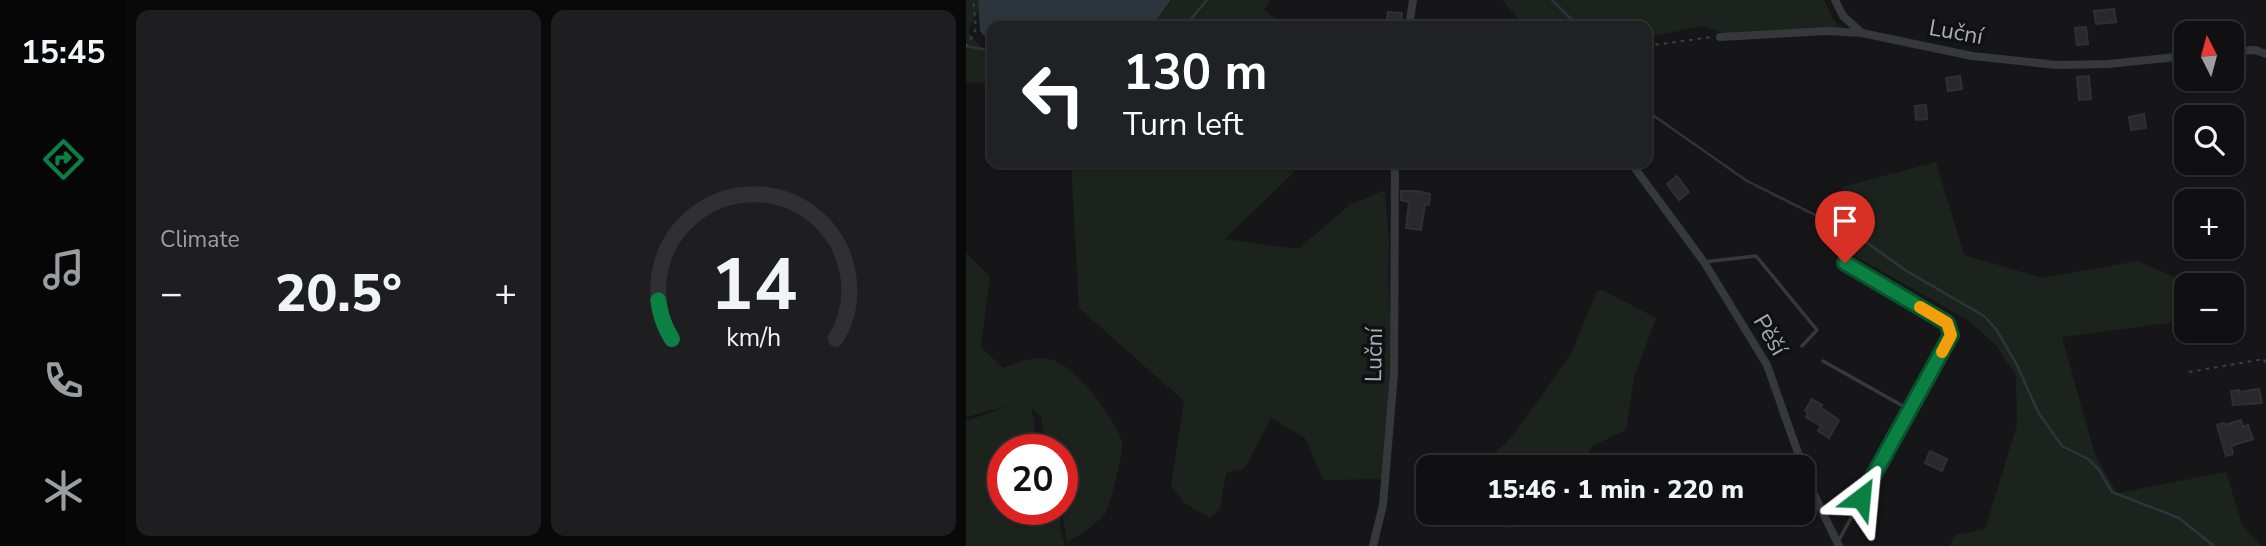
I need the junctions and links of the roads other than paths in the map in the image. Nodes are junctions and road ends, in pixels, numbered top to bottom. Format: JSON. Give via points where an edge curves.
{"nodes":[{"id":1,"x":1413,"y":0,"type":"edge"},
{"id":2,"x":1835,"y":0,"type":"edge"},
{"id":3,"x":1410,"y":21,"type":"edge"},
{"id":4,"x":1862,"y":33,"type":"junction"},
{"id":5,"x":1720,"y":37,"type":"road end"},
{"id":6,"x":2244,"y":50,"type":"edge"},
{"id":7,"x":2266,"y":54,"type":"edge"},
{"id":8,"x":2174,"y":57,"type":"edge"},
{"id":9,"x":1395,"y":168,"type":"edge"},
{"id":10,"x":1635,"y":168,"type":"edge"},
{"id":11,"x":1704,"y":262,"type":"junction"},
{"id":12,"x":1845,"y":263,"type":"dead end"},
{"id":13,"x":1802,"y":346,"type":"dead end"},
{"id":14,"x":1824,"y":361,"type":"dead end"},
{"id":15,"x":1910,"y":410,"type":"junction"},
{"id":16,"x":1838,"y":544,"type":"edge"},
{"id":17,"x":1373,"y":546,"type":"edge"}],
"edges":[{"from":1,"to":3,"type":"street"},
{"from":2,"to":4,"type":"street","via":[[1843,16]]},
{"from":4,"to":5,"type":"street","name":"Luční"},
{"from":4,"to":8,"type":"street","name":"Luční","via":[[1972,56],[2057,65]]},
{"from":6,"to":7,"type":"street"},
{"from":9,"to":17,"type":"street","name":"Luční","via":[[1394,374],[1383,505]]},
{"from":10,"to":11,"type":"street","name":"Pěší"},
{"from":11,"to":13,"type":"lane","via":[[1756,257],[1817,330]]},
{"from":11,"to":16,"type":"street","name":"Pěší","via":[[1767,365],[1809,484]]},
{"from":12,"to":15,"type":"lane","via":[[1947,323],[1951,335]]},
{"from":14,"to":15,"type":"lane"},
{"from":15,"to":16,"type":"lane"}]}
